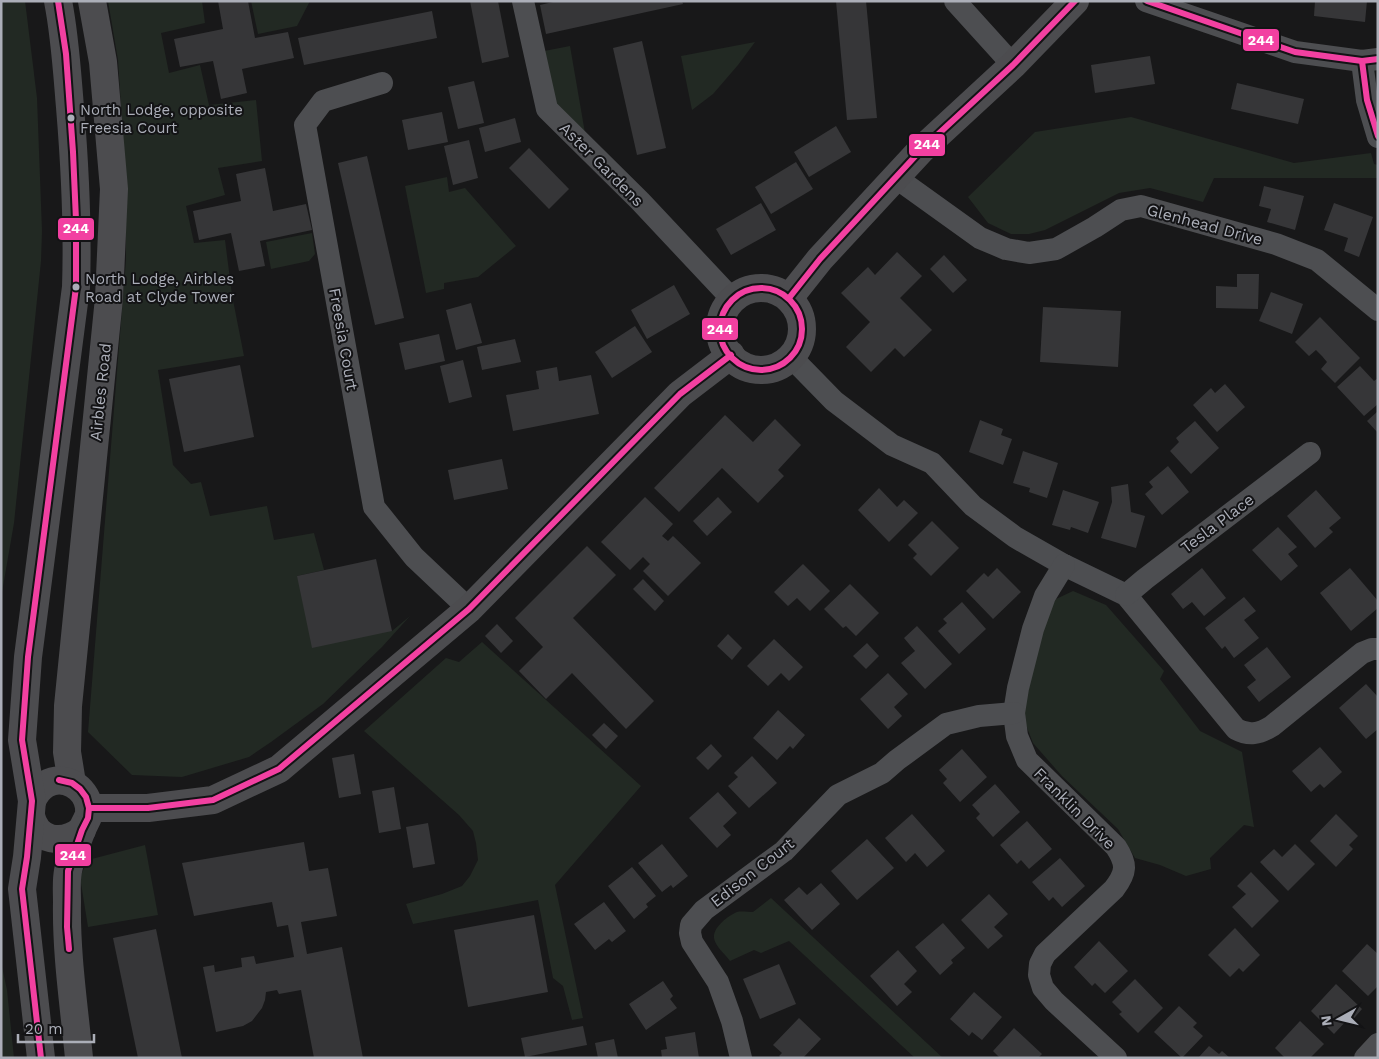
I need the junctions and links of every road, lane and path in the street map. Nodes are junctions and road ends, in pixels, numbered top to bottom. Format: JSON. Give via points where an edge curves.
{"nodes":[{"id":1,"x":58,"y":1,"type":"edge"},
{"id":2,"x":92,"y":1,"type":"edge"},
{"id":3,"x":523,"y":1,"type":"edge"},
{"id":4,"x":955,"y":1,"type":"edge"},
{"id":5,"x":1075,"y":1,"type":"edge"},
{"id":6,"x":1146,"y":1,"type":"edge"},
{"id":7,"x":1370,"y":60,"type":"edge"},
{"id":8,"x":1013,"y":64,"type":"junction"},
{"id":9,"x":382,"y":82,"type":"dead end"},
{"id":10,"x":1378,"y":136,"type":"edge"},
{"id":11,"x":895,"y":178,"type":"junction"},
{"id":12,"x":789,"y":298,"type":"junction"},
{"id":13,"x":732,"y":299,"type":"junction"},
{"id":14,"x":1378,"y":310,"type":"edge"},
{"id":15,"x":731,"y":355,"type":"junction"},
{"id":16,"x":791,"y":356,"type":"junction"},
{"id":17,"x":1310,"y":452,"type":"dead end"},
{"id":18,"x":1064,"y":565,"type":"junction"},
{"id":19,"x":1126,"y":595,"type":"junction"},
{"id":20,"x":469,"y":609,"type":"junction"},
{"id":21,"x":1378,"y":649,"type":"edge"},
{"id":22,"x":1014,"y":713,"type":"junction"},
{"id":23,"x":72,"y":783,"type":"junction"},
{"id":24,"x":31,"y":808,"type":"junction"},
{"id":25,"x":86,"y":819,"type":"junction"},
{"id":26,"x":1378,"y":1044,"type":"edge"},
{"id":27,"x":41,"y":1058,"type":"edge"},
{"id":28,"x":79,"y":1058,"type":"edge"},
{"id":29,"x":741,"y":1058,"type":"edge"},
{"id":30,"x":1116,"y":1058,"type":"edge"},
{"id":31,"x":1365,"y":1058,"type":"edge"}],
"edges":[{"from":1,"to":24,"type":"main road","via":[[64,32],[78,240],[76,287],[28,657],[22,740]]},
{"from":2,"to":23,"type":"main road","name":"Airbles Road","via":[[102,62],[114,189],[109,298],[68,706],[67,752]]},
{"from":3,"to":13,"type":"street","name":"Aster Gardens","via":[[547,109]]},
{"from":4,"to":8,"type":"street"},
{"from":5,"to":8,"type":"main road"},
{"from":6,"to":7,"type":"street","via":[[1295,52]]},
{"from":7,"to":10,"type":"street","via":[[1367,100]]},
{"from":8,"to":11,"type":"main road","via":[[920,150]]},
{"from":9,"to":20,"type":"street","name":"Freesia Court","via":[[322,101],[305,125],[374,506],[414,557]]},
{"from":11,"to":12,"type":"main road","via":[[820,259]]},
{"from":11,"to":14,"type":"street","name":"Glenhead Drive","via":[[980,238],[1006,250],[1029,253],[1056,249],[1121,210],[1141,206],[1276,244],[1317,260]]},
{"from":12,"to":13,"type":"main road","via":[[776,290],[761,288],[742,292]]},
{"from":12,"to":16,"type":"main road","via":[[798,311],[802,326],[799,344]]},
{"from":13,"to":15,"type":"main road","via":[[723,313],[720,328],[724,346]]},
{"from":15,"to":16,"type":"main road","via":[[742,365],[761,370],[775,367]]},
{"from":15,"to":20,"type":"main road","via":[[680,394]]},
{"from":16,"to":18,"type":"street","via":[[834,401],[892,445],[932,463],[974,506],[1015,537]]},
{"from":17,"to":19,"type":"street","name":"Tesla Place"},
{"from":18,"to":19,"type":"street"},
{"from":18,"to":22,"type":"street","name":"Franklin Drive","via":[[1045,596],[1032,629]]},
{"from":19,"to":21,"type":"street","via":[[1236,729],[1245,734],[1264,731],[1272,726],[1362,653]]},
{"from":20,"to":25,"type":"main road","via":[[280,769],[213,800]]},
{"from":22,"to":29,"type":"street","name":"Edison Court","via":[[979,716],[946,724],[882,773],[838,795],[784,850],[704,910],[691,925],[692,942],[718,982]]},
{"from":22,"to":30,"type":"street","name":"Franklin Drive","via":[[1017,736],[1027,760],[1116,847],[1124,859],[1121,880],[1045,954],[1039,974],[1042,988]]},
{"from":23,"to":24,"type":"main road","via":[[59,780],[44,785],[36,792]]},
{"from":23,"to":25,"type":"main road","name":"Airbles Road","via":[[86,797]]},
{"from":24,"to":25,"type":"main road","via":[[33,823],[39,832],[59,840],[74,836]]},
{"from":24,"to":27,"type":"main road","via":[[22,889]]},
{"from":25,"to":28,"type":"main road","via":[[68,871],[66,927]]},
{"from":26,"to":31,"type":"street"}]}
